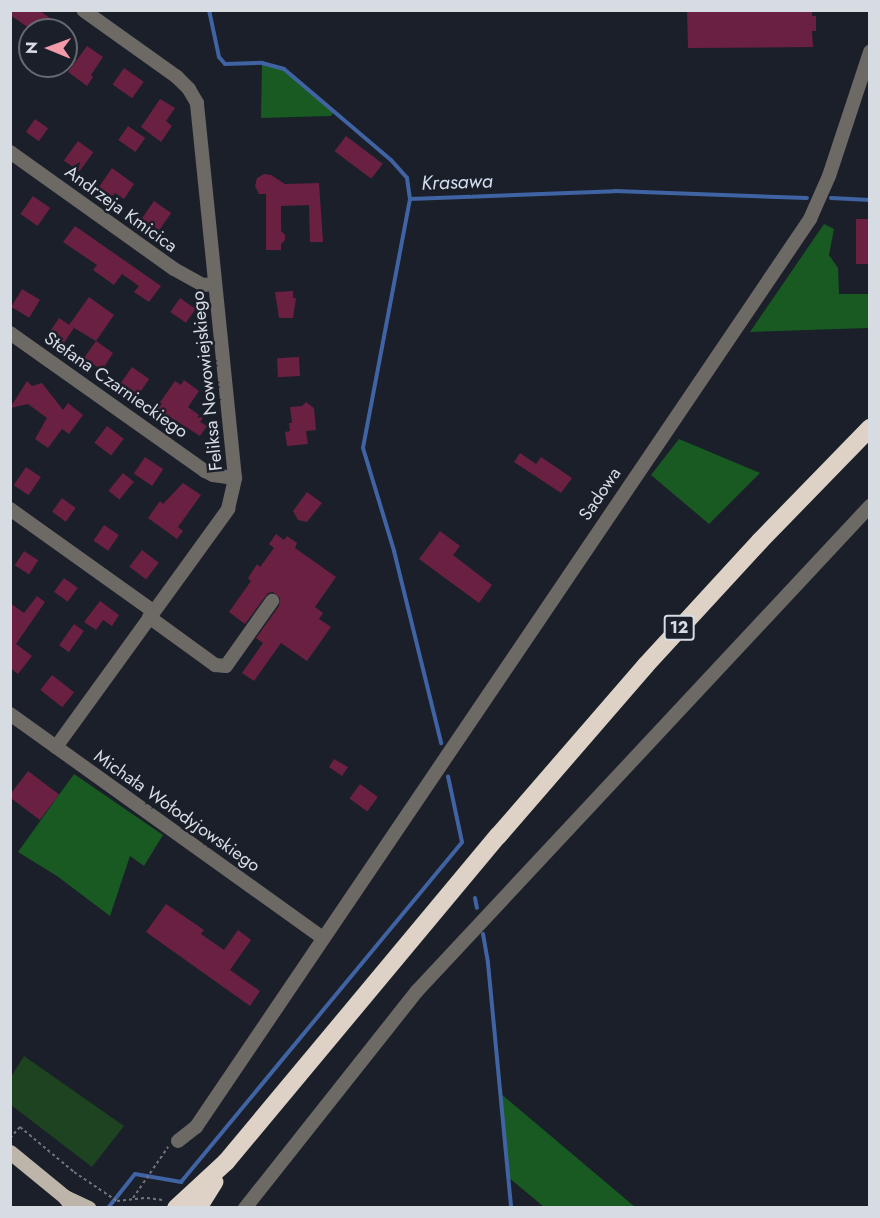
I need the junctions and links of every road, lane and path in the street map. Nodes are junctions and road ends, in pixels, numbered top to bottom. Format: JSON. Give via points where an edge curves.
{"nodes":[{"id":1,"x":83,"y":10,"type":"edge"},
{"id":2,"x":870,"y":52,"type":"edge"},
{"id":3,"x":864,"y":83,"type":"edge"},
{"id":4,"x":10,"y":152,"type":"edge"},
{"id":5,"x":215,"y":284,"type":"junction"},
{"id":6,"x":10,"y":333,"type":"edge"},
{"id":7,"x":870,"y":428,"type":"edge"},
{"id":8,"x":235,"y":478,"type":"junction"},
{"id":9,"x":870,"y":506,"type":"edge"},
{"id":10,"x":10,"y":509,"type":"edge"},
{"id":11,"x":272,"y":601,"type":"dead end"},
{"id":12,"x":151,"y":614,"type":"junction"},
{"id":13,"x":10,"y":714,"type":"edge"},
{"id":14,"x":56,"y":747,"type":"junction"},
{"id":15,"x":323,"y":938,"type":"junction"},
{"id":16,"x":10,"y":1138,"type":"edge"},
{"id":17,"x":178,"y":1141,"type":"joint"},
{"id":18,"x":10,"y":1152,"type":"edge"},
{"id":19,"x":226,"y":1162,"type":"junction"},
{"id":20,"x":133,"y":1198,"type":"junction"},
{"id":21,"x":69,"y":1202,"type":"edge"},
{"id":22,"x":177,"y":1207,"type":"edge"},
{"id":23,"x":89,"y":1208,"type":"edge"},
{"id":24,"x":198,"y":1208,"type":"edge"},
{"id":25,"x":245,"y":1208,"type":"edge"}],
"edges":[{"from":1,"to":5,"type":"street","name":"Feliksa Nowowiejskiego","via":[[177,77],[197,103]]},
{"from":2,"to":3,"type":"street","name":"Sadowa"},
{"from":3,"to":15,"type":"street","name":"Sadowa","via":[[810,219]]},
{"from":4,"to":5,"type":"street","name":"Andrzeja Kmicica","via":[[174,269],[203,285]]},
{"from":5,"to":8,"type":"street","name":"Feliksa Nowowiejskiego"},
{"from":6,"to":8,"type":"street","name":"Stefana Czarnieckiego","via":[[205,471]]},
{"from":7,"to":19,"type":"highway","number":"12","via":[[725,578],[611,705]]},
{"from":8,"to":12,"type":"street","name":"Feliksa Nowowiejskiego","via":[[228,509]]},
{"from":9,"to":25,"type":"street","via":[[417,991]]},
{"from":10,"to":12,"type":"street"},
{"from":11,"to":12,"type":"street","via":[[226,666],[215,665]]},
{"from":12,"to":14,"type":"street","name":"Feliksa Nowowiejskiego"},
{"from":13,"to":14,"type":"street","name":"Michała Wołodyjowskiego"},
{"from":14,"to":15,"type":"street","name":"Michała Wołodyjowskiego"},
{"from":15,"to":17,"type":"street","name":"Sadowa","via":[[196,1127]]},
{"from":16,"to":20,"type":"path","via":[[20,1127],[74,1172],[117,1201]]},
{"from":17,"to":20,"type":"path","via":[[165,1148]]},
{"from":18,"to":21,"type":"main road"},
{"from":19,"to":22,"type":"highway","number":"12"},
{"from":19,"to":24,"type":"highway","number":"12"},
{"from":20,"to":22,"type":"path","via":[[152,1198]]},
{"from":21,"to":23,"type":"main road"}]}
